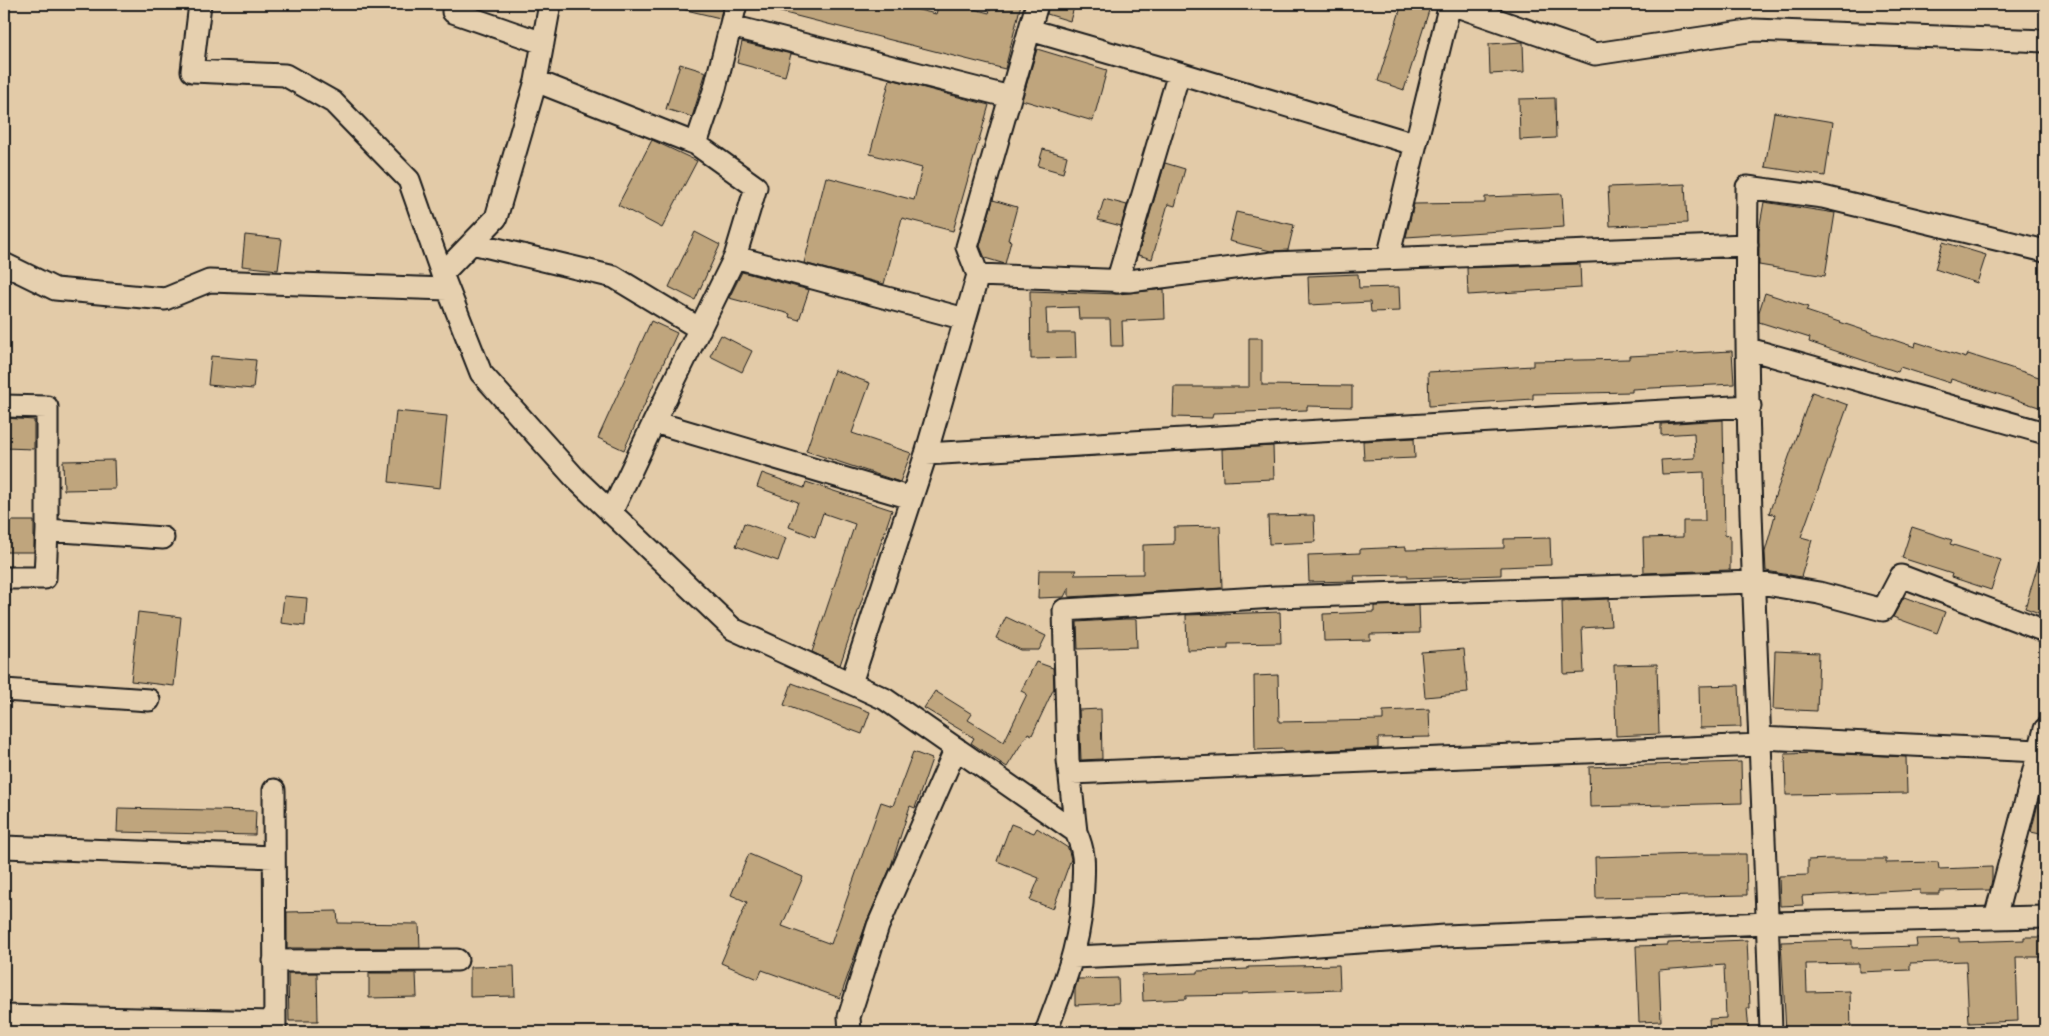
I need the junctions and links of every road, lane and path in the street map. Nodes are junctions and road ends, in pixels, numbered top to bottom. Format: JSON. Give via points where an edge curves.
{"nodes":[{"id":1,"x":200,"y":4,"type":"edge"},
{"id":2,"x":454,"y":4,"type":"edge"},
{"id":3,"x":550,"y":4,"type":"edge"},
{"id":4,"x":736,"y":4,"type":"edge"},
{"id":5,"x":1037,"y":4,"type":"edge"},
{"id":6,"x":1451,"y":4,"type":"edge"},
{"id":7,"x":731,"y":26,"type":"junction"},
{"id":8,"x":1030,"y":30,"type":"junction"},
{"id":9,"x":2045,"y":41,"type":"edge"},
{"id":10,"x":543,"y":44,"type":"junction"},
{"id":11,"x":1179,"y":73,"type":"junction"},
{"id":12,"x":536,"y":81,"type":"junction"},
{"id":13,"x":1010,"y":97,"type":"junction"},
{"id":14,"x":696,"y":144,"type":"junction"},
{"id":15,"x":1414,"y":144,"type":"junction"},
{"id":16,"x":472,"y":243,"type":"junction"},
{"id":17,"x":1747,"y":245,"type":"junction"},
{"id":18,"x":2045,"y":251,"type":"edge"},
{"id":19,"x":735,"y":257,"type":"junction"},
{"id":20,"x":1388,"y":258,"type":"junction"},
{"id":21,"x":4,"y":264,"type":"edge"},
{"id":22,"x":978,"y":275,"type":"junction"},
{"id":23,"x":445,"y":282,"type":"junction"},
{"id":24,"x":1118,"y":282,"type":"junction"},
{"id":25,"x":965,"y":319,"type":"junction"},
{"id":26,"x":700,"y":329,"type":"junction"},
{"id":27,"x":1749,"y":349,"type":"junction"},
{"id":28,"x":4,"y":406,"type":"edge"},
{"id":29,"x":1750,"y":406,"type":"junction"},
{"id":30,"x":654,"y":422,"type":"junction"},
{"id":31,"x":2045,"y":433,"type":"edge"},
{"id":32,"x":926,"y":454,"type":"junction"},
{"id":33,"x":911,"y":498,"type":"junction"},
{"id":34,"x":611,"y":513,"type":"junction"},
{"id":35,"x":47,"y":530,"type":"junction"},
{"id":36,"x":163,"y":538,"type":"dead end"},
{"id":37,"x":4,"y":578,"type":"edge"},
{"id":38,"x":1754,"y":582,"type":"junction"},
{"id":39,"x":2045,"y":631,"type":"edge"},
{"id":40,"x":851,"y":683,"type":"junction"},
{"id":41,"x":4,"y":690,"type":"edge"},
{"id":42,"x":149,"y":700,"type":"dead end"},
{"id":43,"x":2045,"y":729,"type":"edge"},
{"id":44,"x":1760,"y":742,"type":"junction"},
{"id":45,"x":956,"y":748,"type":"junction"},
{"id":46,"x":2039,"y":750,"type":"junction"},
{"id":47,"x":1071,"y":773,"type":"junction"},
{"id":48,"x":274,"y":790,"type":"dead end"},
{"id":49,"x":1076,"y":832,"type":"junction"},
{"id":50,"x":4,"y":847,"type":"edge"},
{"id":51,"x":273,"y":857,"type":"junction"},
{"id":52,"x":2045,"y":917,"type":"edge"},
{"id":53,"x":1995,"y":918,"type":"junction"},
{"id":54,"x":1768,"y":923,"type":"junction"},
{"id":55,"x":1073,"y":957,"type":"junction"},
{"id":56,"x":457,"y":960,"type":"dead end"},
{"id":57,"x":274,"y":961,"type":"junction"},
{"id":58,"x":4,"y":1016,"type":"edge"},
{"id":59,"x":275,"y":1027,"type":"edge"},
{"id":60,"x":850,"y":1032,"type":"edge"},
{"id":61,"x":1046,"y":1032,"type":"edge"},
{"id":62,"x":1771,"y":1032,"type":"edge"}],
"edges":[{"from":1,"to":23,"type":"street","via":[[192,71],[285,75],[333,102],[409,180]]},
{"from":2,"to":10,"type":"street","via":[[453,12]]},
{"from":3,"to":10,"type":"street"},
{"from":4,"to":7,"type":"street"},
{"from":5,"to":8,"type":"street"},
{"from":6,"to":9,"type":"street","via":[[1595,54],[1755,30]]},
{"from":6,"to":15,"type":"street"},
{"from":7,"to":13,"type":"street"},
{"from":7,"to":14,"type":"street"},
{"from":8,"to":11,"type":"street"},
{"from":8,"to":13,"type":"street"},
{"from":10,"to":12,"type":"street"},
{"from":11,"to":15,"type":"street"},
{"from":11,"to":24,"type":"street"},
{"from":12,"to":14,"type":"street"},
{"from":12,"to":16,"type":"street","via":[[496,218]]},
{"from":13,"to":22,"type":"street","via":[[967,247]]},
{"from":14,"to":19,"type":"street","via":[[756,187]]},
{"from":15,"to":20,"type":"street"},
{"from":16,"to":23,"type":"street"},
{"from":16,"to":26,"type":"street","via":[[614,277]]},
{"from":17,"to":18,"type":"street","via":[[1748,187],[1822,197]]},
{"from":17,"to":20,"type":"street"},
{"from":17,"to":27,"type":"street"},
{"from":19,"to":25,"type":"street"},
{"from":19,"to":26,"type":"street"},
{"from":20,"to":24,"type":"street","via":[[1273,263]]},
{"from":21,"to":23,"type":"street","via":[[55,290],[165,299],[209,281]]},
{"from":22,"to":24,"type":"street"},
{"from":22,"to":25,"type":"street"},
{"from":23,"to":34,"type":"street","via":[[481,373],[576,479]]},
{"from":25,"to":32,"type":"street"},
{"from":26,"to":30,"type":"street"},
{"from":27,"to":29,"type":"street"},
{"from":27,"to":31,"type":"street"},
{"from":28,"to":35,"type":"street","via":[[47,407]]},
{"from":29,"to":32,"type":"street"},
{"from":29,"to":38,"type":"street"},
{"from":30,"to":33,"type":"street"},
{"from":30,"to":34,"type":"street"},
{"from":32,"to":33,"type":"street"},
{"from":33,"to":40,"type":"street"},
{"from":34,"to":40,"type":"street","via":[[733,629]]},
{"from":35,"to":36,"type":"street"},
{"from":35,"to":37,"type":"street","via":[[45,578]]},
{"from":38,"to":39,"type":"street","via":[[1819,593],[1883,610],[1901,576]]},
{"from":38,"to":44,"type":"street"},
{"from":38,"to":47,"type":"street","via":[[1275,597],[1064,610]]},
{"from":40,"to":45,"type":"street","via":[[884,699]]},
{"from":41,"to":42,"type":"street"},
{"from":43,"to":46,"type":"street"},
{"from":44,"to":46,"type":"street"},
{"from":44,"to":47,"type":"street"},
{"from":44,"to":54,"type":"street"},
{"from":45,"to":49,"type":"street"},
{"from":45,"to":60,"type":"street","via":[[878,926],[849,1017]]},
{"from":46,"to":53,"type":"street"},
{"from":47,"to":49,"type":"street"},
{"from":48,"to":51,"type":"street"},
{"from":49,"to":55,"type":"street","via":[[1084,850],[1082,917]]},
{"from":50,"to":51,"type":"street"},
{"from":51,"to":57,"type":"street"},
{"from":52,"to":53,"type":"street"},
{"from":53,"to":54,"type":"street"},
{"from":54,"to":55,"type":"street","via":[[1445,936],[1260,949]]},
{"from":54,"to":62,"type":"street"},
{"from":55,"to":61,"type":"street"},
{"from":56,"to":57,"type":"street"},
{"from":57,"to":59,"type":"street"},
{"from":58,"to":59,"type":"street"}]}
